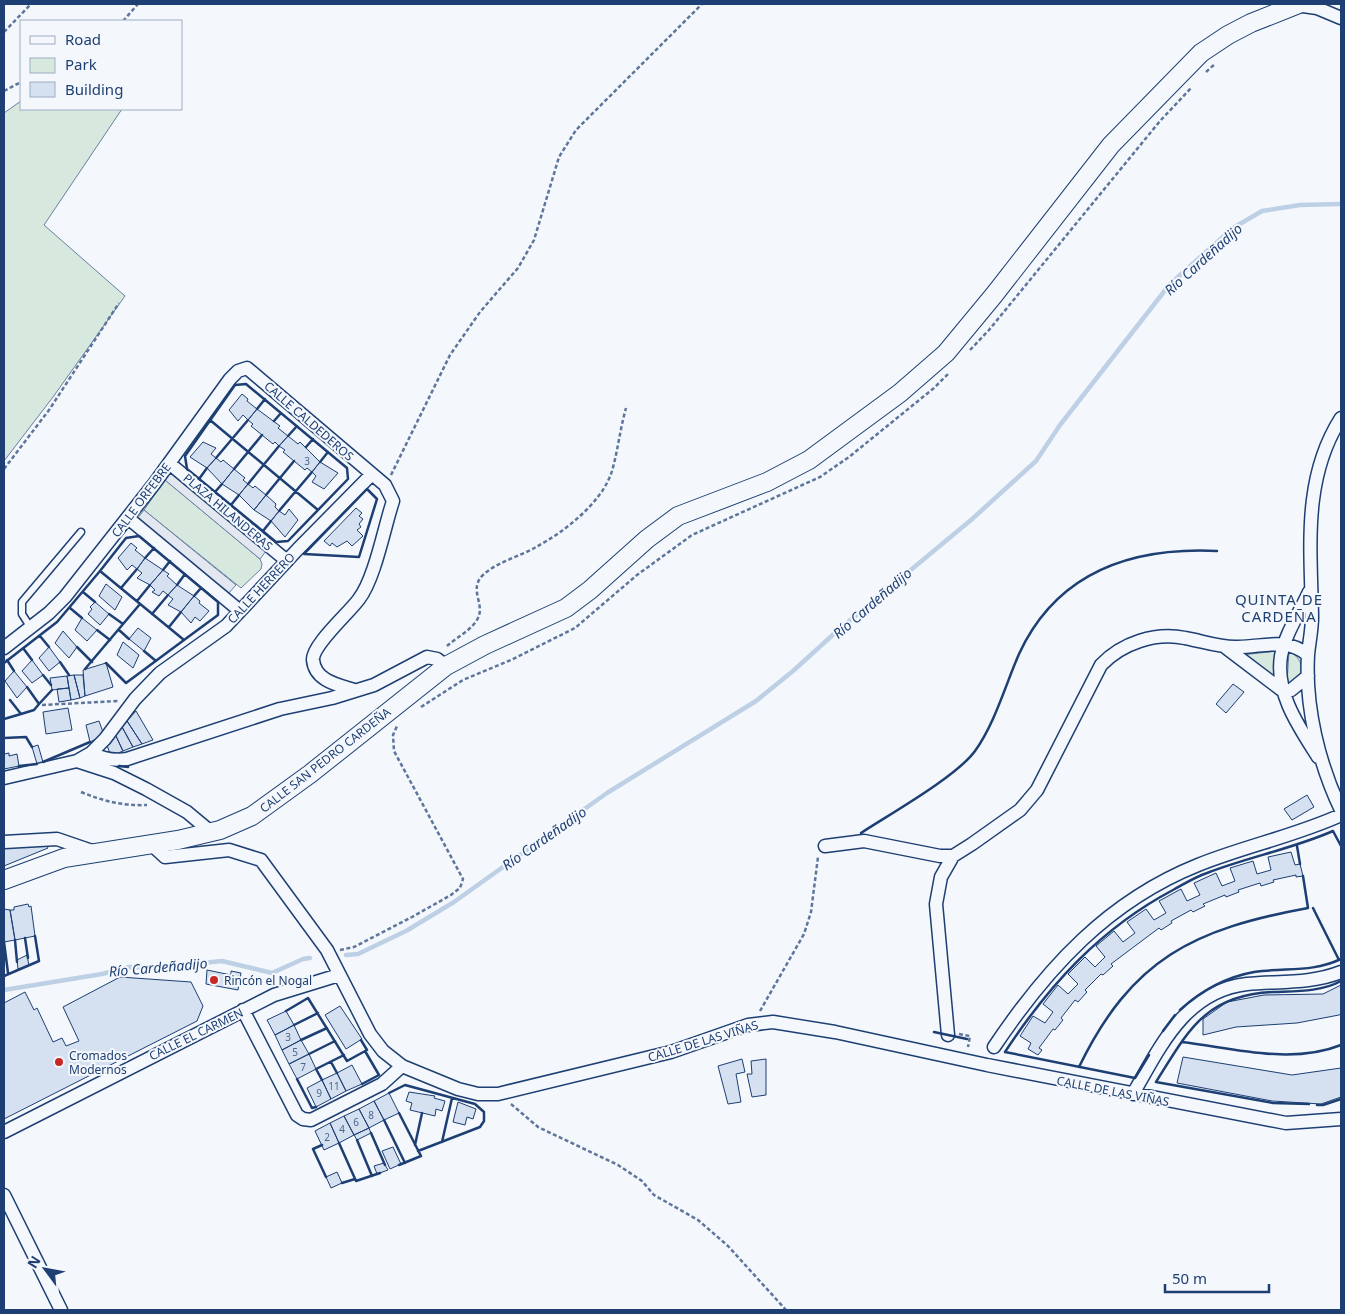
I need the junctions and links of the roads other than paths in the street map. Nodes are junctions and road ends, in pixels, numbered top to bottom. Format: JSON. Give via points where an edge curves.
{"nodes":[{"id":1,"x":1297,"y":4,"type":"edge"},
{"id":2,"x":1339,"y":13,"type":"edge"},
{"id":3,"x":247,"y":368,"type":"joint"},
{"id":4,"x":1341,"y":418,"type":"edge"},
{"id":5,"x":169,"y":463,"type":"junction"},
{"id":6,"x":372,"y":474,"type":"junction"},
{"id":7,"x":128,"y":518,"type":"junction"},
{"id":8,"x":82,"y":532,"type":"dead end"},
{"id":9,"x":287,"y":560,"type":"junction"},
{"id":10,"x":1310,"y":589,"type":"junction"},
{"id":11,"x":240,"y":611,"type":"junction"},
{"id":12,"x":31,"y":628,"type":"junction"},
{"id":13,"x":1285,"y":643,"type":"junction"},
{"id":14,"x":1225,"y":647,"type":"junction"},
{"id":15,"x":4,"y":648,"type":"edge"},
{"id":16,"x":1308,"y":655,"type":"junction"},
{"id":17,"x":448,"y":660,"type":"junction"},
{"id":18,"x":1308,"y":676,"type":"junction"},
{"id":19,"x":354,"y":690,"type":"junction"},
{"id":20,"x":1283,"y":690,"type":"junction"},
{"id":21,"x":91,"y":753,"type":"junction"},
{"id":22,"x":77,"y":761,"type":"junction"},
{"id":23,"x":1323,"y":765,"type":"junction"},
{"id":24,"x":4,"y":778,"type":"edge"},
{"id":25,"x":1341,"y":810,"type":"edge"},
{"id":26,"x":1341,"y":815,"type":"edge"},
{"id":27,"x":211,"y":832,"type":"junction"},
{"id":28,"x":4,"y":842,"type":"edge"},
{"id":29,"x":152,"y":845,"type":"junction"},
{"id":30,"x":825,"y":846,"type":"road end"},
{"id":31,"x":95,"y":852,"type":"junction"},
{"id":32,"x":953,"y":856,"type":"junction"},
{"id":33,"x":4,"y":880,"type":"edge"},
{"id":34,"x":1341,"y":972,"type":"edge"},
{"id":35,"x":339,"y":975,"type":"junction"},
{"id":36,"x":243,"y":1010,"type":"junction"},
{"id":37,"x":948,"y":1035,"type":"dead end"},
{"id":38,"x":994,"y":1047,"type":"dead end"},
{"id":39,"x":402,"y":1066,"type":"junction"},
{"id":40,"x":1133,"y":1094,"type":"junction"},
{"id":41,"x":1341,"y":1119,"type":"edge"},
{"id":42,"x":4,"y":1132,"type":"edge"},
{"id":43,"x":4,"y":1195,"type":"edge"},
{"id":44,"x":60,"y":1310,"type":"edge"}],
"edges":[{"from":1,"to":2,"type":"street"},
{"from":1,"to":17,"type":"main road","name":"CALLE SAN PEDRO CARDEÑA","via":[[1228,35],[1195,59],[1112,145],[966,331],[900,393],[792,470],[678,516],[566,608]]},
{"from":3,"to":5,"type":"street","name":"CALLE ORFEBRE","via":[[230,379]]},
{"from":3,"to":6,"type":"street","name":"CALLE CALDEDEROS"},
{"from":4,"to":10,"type":"street","via":[[1326,445],[1313,492]]},
{"from":5,"to":7,"type":"street","name":"CALLE ORFEBRE"},
{"from":5,"to":9,"type":"street","name":"PLAZA HILANDERAS"},
{"from":6,"to":9,"type":"street","name":"CALLE HERRERO"},
{"from":6,"to":19,"type":"street","name":"CALLE CALDEDEROS","via":[[385,485],[393,501],[366,587],[320,644],[313,658],[314,668],[320,675]]},
{"from":7,"to":11,"type":"street"},
{"from":7,"to":12,"type":"street","name":"CALLE ORFEBRE","via":[[65,597]]},
{"from":8,"to":12,"type":"lane","via":[[22,602],[22,614]]},
{"from":9,"to":11,"type":"street","name":"CALLE HERRERO"},
{"from":10,"to":13,"type":"street"},
{"from":10,"to":16,"type":"street","via":[[1312,619]]},
{"from":11,"to":21,"type":"street","name":"CALLE HERRERO","via":[[226,626],[160,674]]},
{"from":12,"to":15,"type":"street","name":"CALLE ORFEBRE"},
{"from":13,"to":14,"type":"street"},
{"from":13,"to":16,"type":"street"},
{"from":13,"to":20,"type":"street","via":[[1281,656]]},
{"from":14,"to":20,"type":"street"},
{"from":14,"to":32,"type":"street","via":[[1169,637],[1130,644],[1109,657],[1101,665],[1031,798],[993,831]]},
{"from":16,"to":18,"type":"street"},
{"from":17,"to":19,"type":"street","via":[[427,657],[374,685]]},
{"from":17,"to":27,"type":"main road","name":"CALLE SAN PEDRO CARDEÑA","via":[[274,802],[252,816]]},
{"from":18,"to":20,"type":"street","via":[[1291,690]]},
{"from":18,"to":23,"type":"street"},
{"from":19,"to":21,"type":"street","via":[[280,709],[117,761]]},
{"from":20,"to":23,"type":"street"},
{"from":21,"to":22,"type":"street"},
{"from":22,"to":24,"type":"street"},
{"from":22,"to":27,"type":"street","via":[[114,773],[146,789],[187,812]]},
{"from":23,"to":25,"type":"street"},
{"from":26,"to":38,"type":"street","via":[[1313,828],[1196,866],[1129,902],[1093,929],[1052,969]]},
{"from":27,"to":29,"type":"main road","name":"CALLE SAN PEDRO CARDEÑA"},
{"from":28,"to":31,"type":"street","via":[[57,839]]},
{"from":29,"to":31,"type":"main road","name":"CALLE SAN PEDRO CARDEÑA"},
{"from":29,"to":35,"type":"street","name":"CALLE DE LAS VIÑAS","via":[[165,857],[229,850],[261,860],[327,950]]},
{"from":30,"to":32,"type":"street","via":[[864,842]]},
{"from":31,"to":33,"type":"main road","name":"CALLE SAN PEDRO CARDEÑA","via":[[46,863]]},
{"from":32,"to":37,"type":"street","via":[[941,876],[936,904]]},
{"from":34,"to":40,"type":"street","via":[[1324,978],[1244,984],[1210,996],[1171,1029]]},
{"from":35,"to":36,"type":"street","name":"CALLE EL CARMEN","via":[[274,995]]},
{"from":35,"to":39,"type":"street","name":"CALLE DE LAS VIÑAS","via":[[370,1034],[383,1051]]},
{"from":36,"to":39,"type":"street","via":[[297,1115],[303,1119],[311,1120],[382,1084]]},
{"from":36,"to":42,"type":"street","name":"CALLE EL CARMEN"},
{"from":39,"to":40,"type":"street","name":"CALLE DE LAS VIÑAS","via":[[458,1089],[498,1094],[671,1052],[748,1025],[773,1022]]},
{"from":40,"to":41,"type":"street","name":"CALLE DE LAS VIÑAS","via":[[1286,1123]]},
{"from":43,"to":44,"type":"street"}]}
